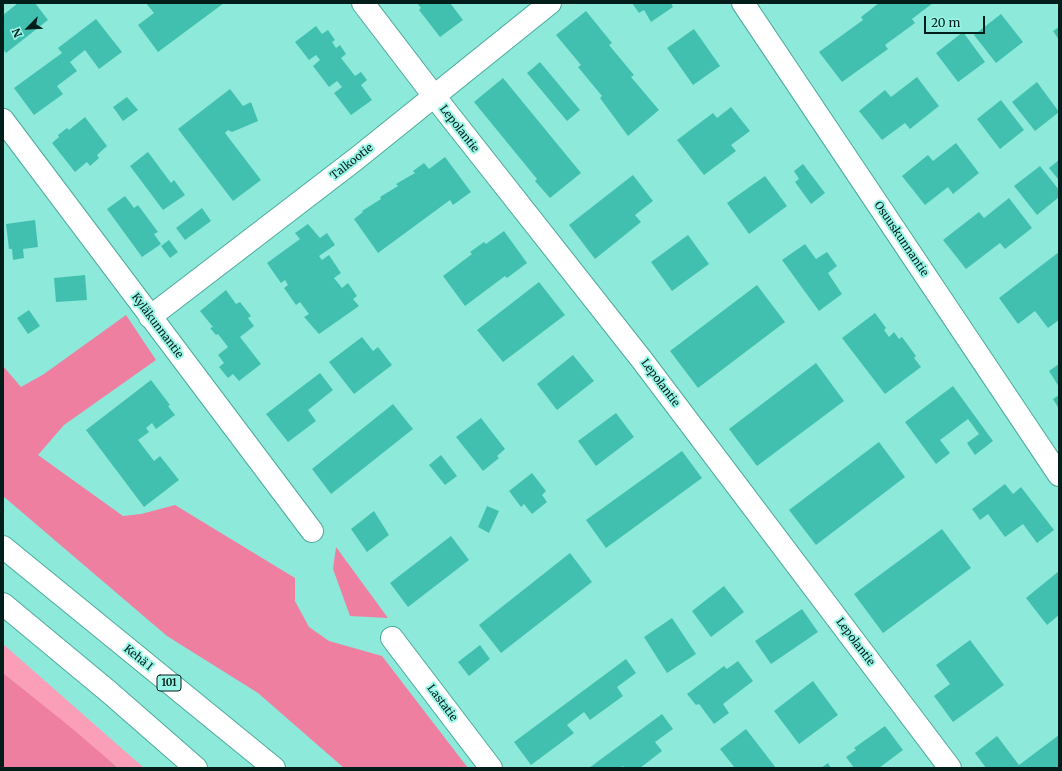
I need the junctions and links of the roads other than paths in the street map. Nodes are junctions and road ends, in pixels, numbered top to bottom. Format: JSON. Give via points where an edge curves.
{"nodes":[{"id":1,"x":363,"y":3,"type":"edge"},
{"id":2,"x":550,"y":3,"type":"edge"},
{"id":3,"x":743,"y":3,"type":"edge"},
{"id":4,"x":434,"y":96,"type":"junction"},
{"id":5,"x":3,"y":120,"type":"edge"},
{"id":6,"x":150,"y":317,"type":"junction"},
{"id":7,"x":1059,"y":475,"type":"edge"},
{"id":8,"x":312,"y":531,"type":"dead end"},
{"id":9,"x":3,"y":547,"type":"edge"},
{"id":10,"x":3,"y":604,"type":"edge"},
{"id":11,"x":392,"y":638,"type":"dead end"},
{"id":12,"x":196,"y":768,"type":"edge"},
{"id":13,"x":274,"y":768,"type":"edge"},
{"id":14,"x":491,"y":768,"type":"edge"},
{"id":15,"x":950,"y":768,"type":"edge"}],
"edges":[{"from":1,"to":4,"type":"main road","name":"Lepolantie"},
{"from":2,"to":4,"type":"main road","name":"Talkootie"},
{"from":3,"to":7,"type":"main road","name":"Osuuskunnantie"},
{"from":4,"to":6,"type":"main road","name":"Talkootie"},
{"from":4,"to":15,"type":"main road","name":"Lepolantie","via":[[642,360]]},
{"from":5,"to":6,"type":"main road","name":"Kyläkunnantie"},
{"from":6,"to":8,"type":"main road","name":"Kyläkunnantie"},
{"from":9,"to":13,"type":"main road","name":"Kehä I","number":"101"},
{"from":10,"to":12,"type":"main road"},
{"from":11,"to":14,"type":"main road","name":"Lastatie"}]}
